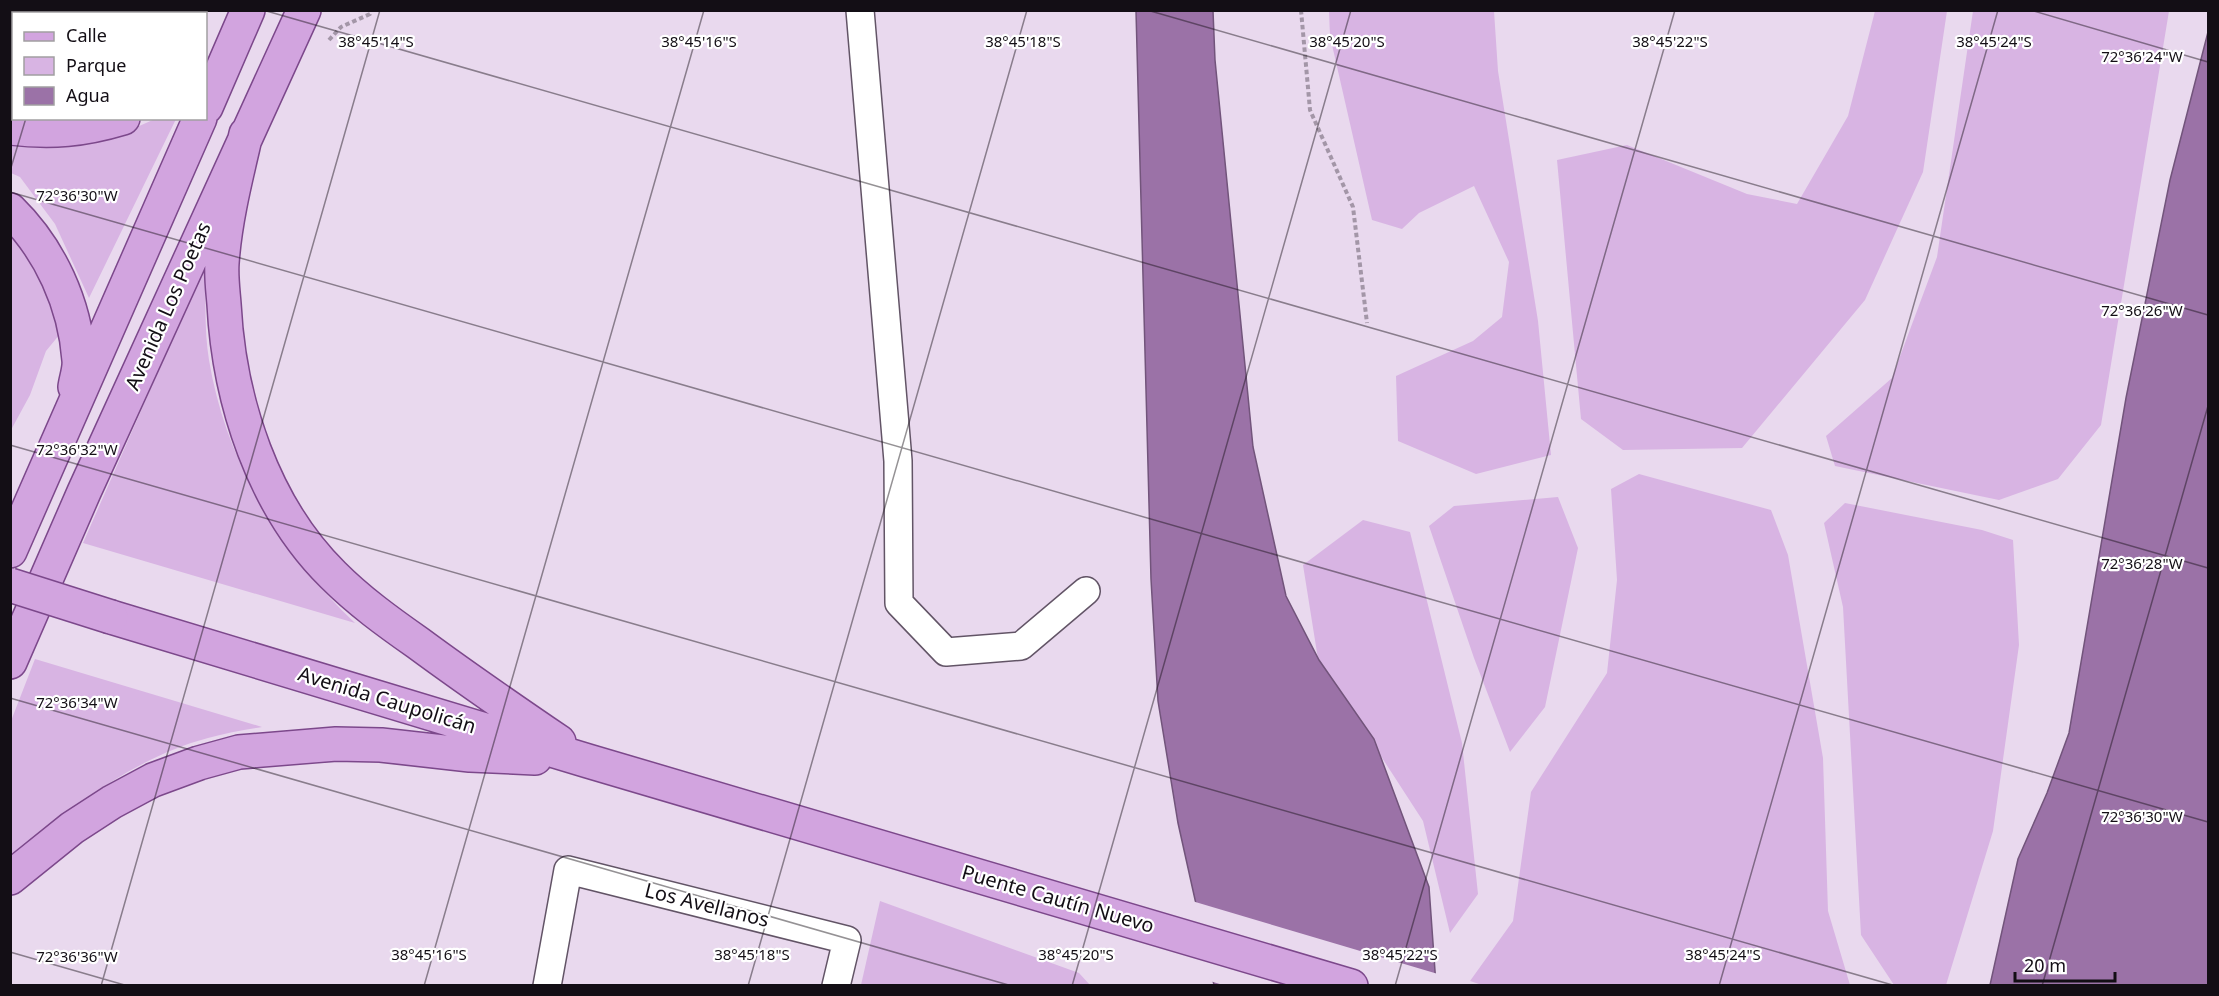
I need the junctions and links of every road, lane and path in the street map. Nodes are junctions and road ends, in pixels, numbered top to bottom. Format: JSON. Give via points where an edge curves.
{"nodes":[{"id":1,"x":304,"y":10,"type":"edge"},
{"id":2,"x":860,"y":10,"type":"edge"},
{"id":3,"x":1301,"y":10,"type":"edge"},
{"id":4,"x":248,"y":11,"type":"edge"},
{"id":5,"x":207,"y":66,"type":"edge"},
{"id":6,"x":207,"y":105,"type":"edge"},
{"id":7,"x":115,"y":120,"type":"edge"},
{"id":8,"x":199,"y":120,"type":"edge"},
{"id":9,"x":10,"y":129,"type":"edge"},
{"id":10,"x":246,"y":134,"type":"junction"},
{"id":11,"x":10,"y":210,"type":"edge"},
{"id":12,"x":1367,"y":323,"type":"dead end"},
{"id":13,"x":71,"y":412,"type":"junction"},
{"id":14,"x":10,"y":551,"type":"edge"},
{"id":15,"x":1086,"y":591,"type":"dead end"},
{"id":16,"x":23,"y":594,"type":"edge"},
{"id":17,"x":10,"y":662,"type":"edge"},
{"id":18,"x":588,"y":761,"type":"junction"},
{"id":19,"x":765,"y":813,"type":"joint"},
{"id":20,"x":10,"y":878,"type":"edge"},
{"id":21,"x":547,"y":986,"type":"edge"},
{"id":22,"x":836,"y":986,"type":"edge"},
{"id":23,"x":1351,"y":986,"type":"edge"}],
"edges":[{"from":1,"to":10,"type":"main road","name":"Avenida Los Poetas"},
{"from":2,"to":15,"type":"street","via":[[898,461],[899,603],[946,652],[1021,646]]},
{"from":3,"to":12,"type":"path","via":[[1310,110],[1353,207]]},
{"from":4,"to":5,"type":"main road"},
{"from":4,"to":6,"type":"main road"},
{"from":7,"to":9,"type":"main road","via":[[69,131]]},
{"from":8,"to":13,"type":"main road"},
{"from":10,"to":16,"type":"main road","name":"Avenida Los Poetas","via":[[84,492]]},
{"from":10,"to":18,"type":"main road","via":[[222,265],[226,337],[232,380],[244,421],[288,520],[332,574],[366,605]]},
{"from":11,"to":13,"type":"main road","via":[[42,248],[61,284],[79,362]]},
{"from":13,"to":14,"type":"main road"},
{"from":16,"to":17,"type":"main road","name":"Avenida Los Poetas"},
{"from":16,"to":18,"type":"main road","name":"Avenida Caupolicán","bridge":true},
{"from":18,"to":19,"type":"main road","name":"Avenida Caupolicán"},
{"from":18,"to":20,"type":"main road","via":[[470,755],[381,745],[336,744],[239,752],[161,777],[112,802],[72,828]]},
{"from":19,"to":23,"type":"main road","name":"Puente Cautín Nuevo"},
{"from":21,"to":22,"type":"street","name":"Los Avellanos","via":[[568,870],[847,940]]}]}
